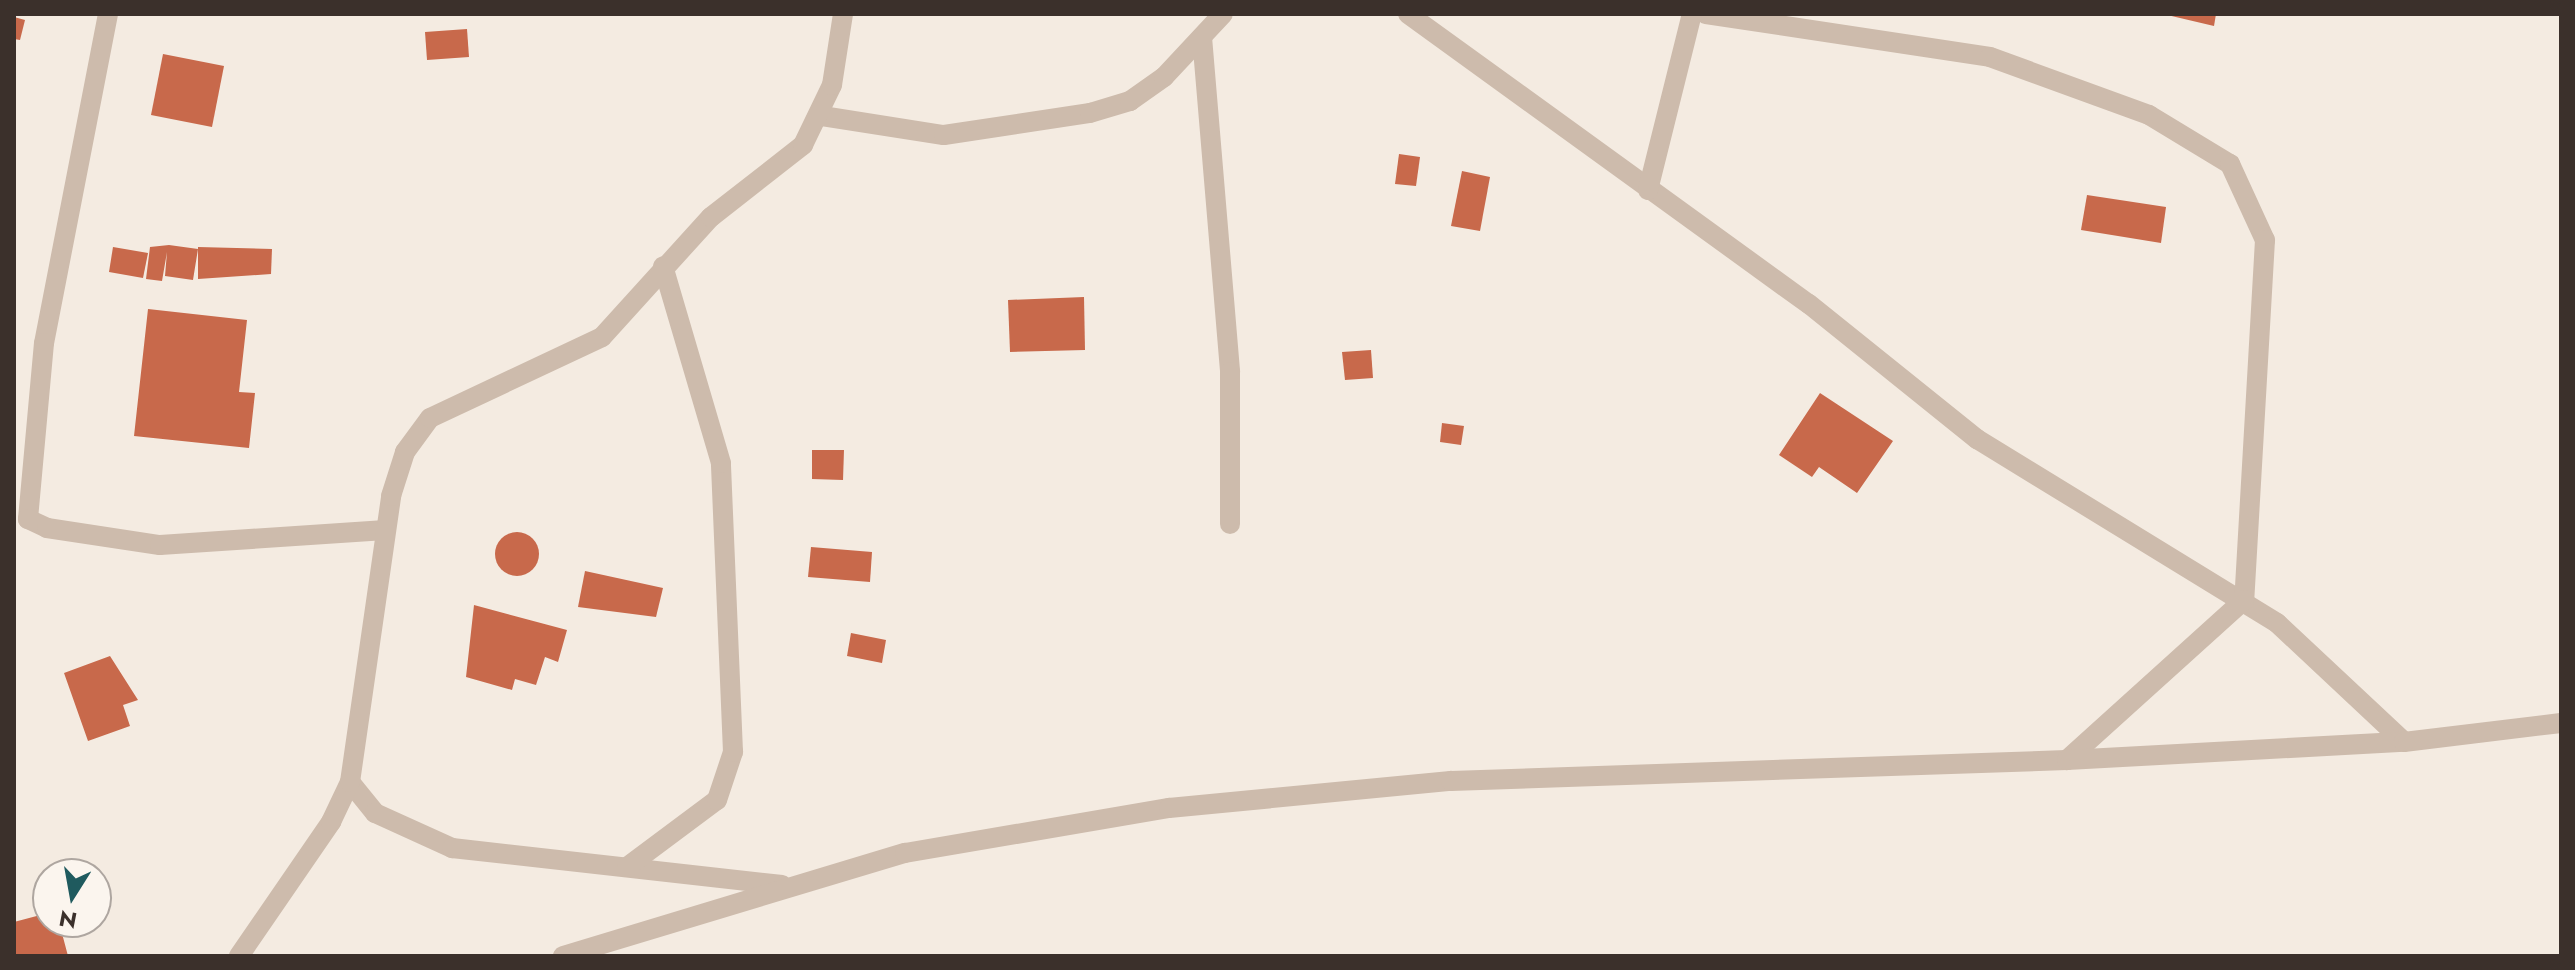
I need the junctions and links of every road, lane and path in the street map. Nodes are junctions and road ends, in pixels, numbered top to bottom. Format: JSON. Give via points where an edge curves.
{"nodes":[{"id":1,"x":108,"y":14,"type":"edge"},
{"id":2,"x":843,"y":14,"type":"edge"},
{"id":3,"x":1223,"y":14,"type":"edge"},
{"id":4,"x":1408,"y":14,"type":"edge"},
{"id":5,"x":1692,"y":14,"type":"edge"},
{"id":6,"x":1706,"y":14,"type":"edge"},
{"id":7,"x":1202,"y":37,"type":"junction"},
{"id":8,"x":822,"y":116,"type":"junction"},
{"id":9,"x":1648,"y":190,"type":"junction"},
{"id":10,"x":663,"y":266,"type":"junction"},
{"id":11,"x":1230,"y":524,"type":"dead end"},
{"id":12,"x":386,"y":530,"type":"junction"},
{"id":13,"x":2244,"y":600,"type":"junction"},
{"id":14,"x":2561,"y":723,"type":"edge"},
{"id":15,"x":2404,"y":742,"type":"junction"},
{"id":16,"x":2067,"y":760,"type":"junction"},
{"id":17,"x":350,"y":782,"type":"junction"},
{"id":18,"x":627,"y":867,"type":"junction"},
{"id":19,"x":790,"y":886,"type":"junction"},
{"id":20,"x":239,"y":956,"type":"edge"},
{"id":21,"x":563,"y":956,"type":"edge"}],
"edges":[{"from":1,"to":12,"type":"street","via":[[44,343],[28,519],[160,545]]},
{"from":2,"to":8,"type":"street"},
{"from":3,"to":7,"type":"street"},
{"from":4,"to":9,"type":"street"},
{"from":5,"to":9,"type":"street"},
{"from":6,"to":13,"type":"street","via":[[1990,57],[2149,115],[2230,164],[2265,240]]},
{"from":7,"to":8,"type":"street","via":[[1130,101],[1090,113],[944,135]]},
{"from":7,"to":11,"type":"street","via":[[1230,372]]},
{"from":8,"to":10,"type":"street","via":[[803,145],[711,217]]},
{"from":9,"to":13,"type":"street","via":[[1809,304],[1977,439]]},
{"from":10,"to":12,"type":"street","via":[[602,337],[430,418],[405,452]]},
{"from":10,"to":18,"type":"street","via":[[721,463],[733,752],[717,800]]},
{"from":12,"to":17,"type":"street"},
{"from":13,"to":15,"type":"street"},
{"from":13,"to":16,"type":"street"},
{"from":14,"to":15,"type":"street"},
{"from":15,"to":16,"type":"street"},
{"from":16,"to":19,"type":"street","via":[[1451,781],[1185,807],[905,853]]},
{"from":17,"to":18,"type":"street","via":[[375,813],[452,848]]},
{"from":17,"to":20,"type":"street","via":[[331,822]]},
{"from":18,"to":19,"type":"street"},
{"from":19,"to":21,"type":"street"}]}
